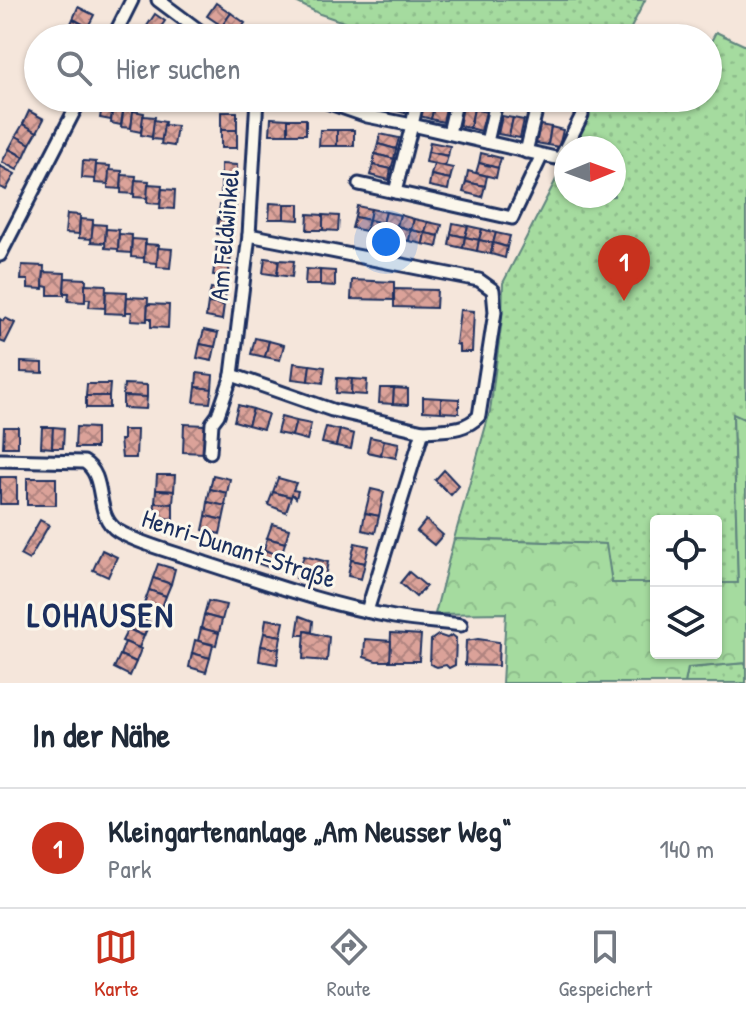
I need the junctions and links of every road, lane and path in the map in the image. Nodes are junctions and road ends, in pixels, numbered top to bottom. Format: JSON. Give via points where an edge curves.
{"nodes":[{"id":1,"x":132,"y":0,"type":"edge"},
{"id":2,"x":158,"y":0,"type":"edge"},
{"id":3,"x":120,"y":24,"type":"edge"},
{"id":4,"x":190,"y":24,"type":"edge"},
{"id":5,"x":74,"y":112,"type":"edge"},
{"id":6,"x":256,"y":112,"type":"edge"},
{"id":7,"x":353,"y":112,"type":"edge"},
{"id":8,"x":415,"y":112,"type":"edge"},
{"id":9,"x":454,"y":112,"type":"edge"},
{"id":10,"x":494,"y":112,"type":"edge"},
{"id":11,"x":536,"y":112,"type":"edge"},
{"id":12,"x":582,"y":115,"type":"dead end"},
{"id":13,"x":412,"y":125,"type":"junction"},
{"id":14,"x":449,"y":133,"type":"junction"},
{"id":15,"x":487,"y":142,"type":"junction"},
{"id":16,"x":526,"y":152,"type":"junction"},
{"id":17,"x":542,"y":155,"type":"junction"},
{"id":18,"x":359,"y":184,"type":"dead end"},
{"id":19,"x":395,"y":192,"type":"junction"},
{"id":20,"x":249,"y":235,"type":"junction"},
{"id":21,"x":0,"y":255,"type":"edge"},
{"id":22,"x":232,"y":375,"type":"junction"},
{"id":23,"x":423,"y":431,"type":"junction"},
{"id":24,"x":210,"y":452,"type":"dead end"},
{"id":25,"x":0,"y":460,"type":"edge"},
{"id":26,"x":367,"y":611,"type":"junction"},
{"id":27,"x":461,"y":625,"type":"dead end"}],
"edges":[{"from":1,"to":3,"type":"street"},
{"from":2,"to":4,"type":"street"},
{"from":5,"to":21,"type":"street"},
{"from":6,"to":20,"type":"street","name":"Am Feldwinkel"},
{"from":7,"to":13,"type":"street"},
{"from":8,"to":13,"type":"street"},
{"from":9,"to":14,"type":"street"},
{"from":10,"to":15,"type":"street"},
{"from":11,"to":16,"type":"street"},
{"from":12,"to":17,"type":"street","via":[[560,159]]},
{"from":13,"to":14,"type":"street"},
{"from":13,"to":19,"type":"street"},
{"from":14,"to":15,"type":"street"},
{"from":15,"to":16,"type":"street"},
{"from":16,"to":17,"type":"street"},
{"from":17,"to":19,"type":"street","via":[[512,218]]},
{"from":18,"to":19,"type":"street"},
{"from":20,"to":22,"type":"street","name":"Am Feldwinkel"},
{"from":20,"to":23,"type":"street","via":[[487,283],[495,312],[479,416],[461,428]]},
{"from":22,"to":23,"type":"street","via":[[332,410]]},
{"from":22,"to":24,"type":"street","name":"Am Feldwinkel","via":[[212,423]]},
{"from":23,"to":26,"type":"street"},
{"from":25,"to":26,"type":"street","name":"Henri-Dunant-Straße","via":[[84,462],[94,471],[107,520],[121,533],[282,589]]},
{"from":26,"to":27,"type":"street","name":"Henri-Dunant-Straße"}]}
